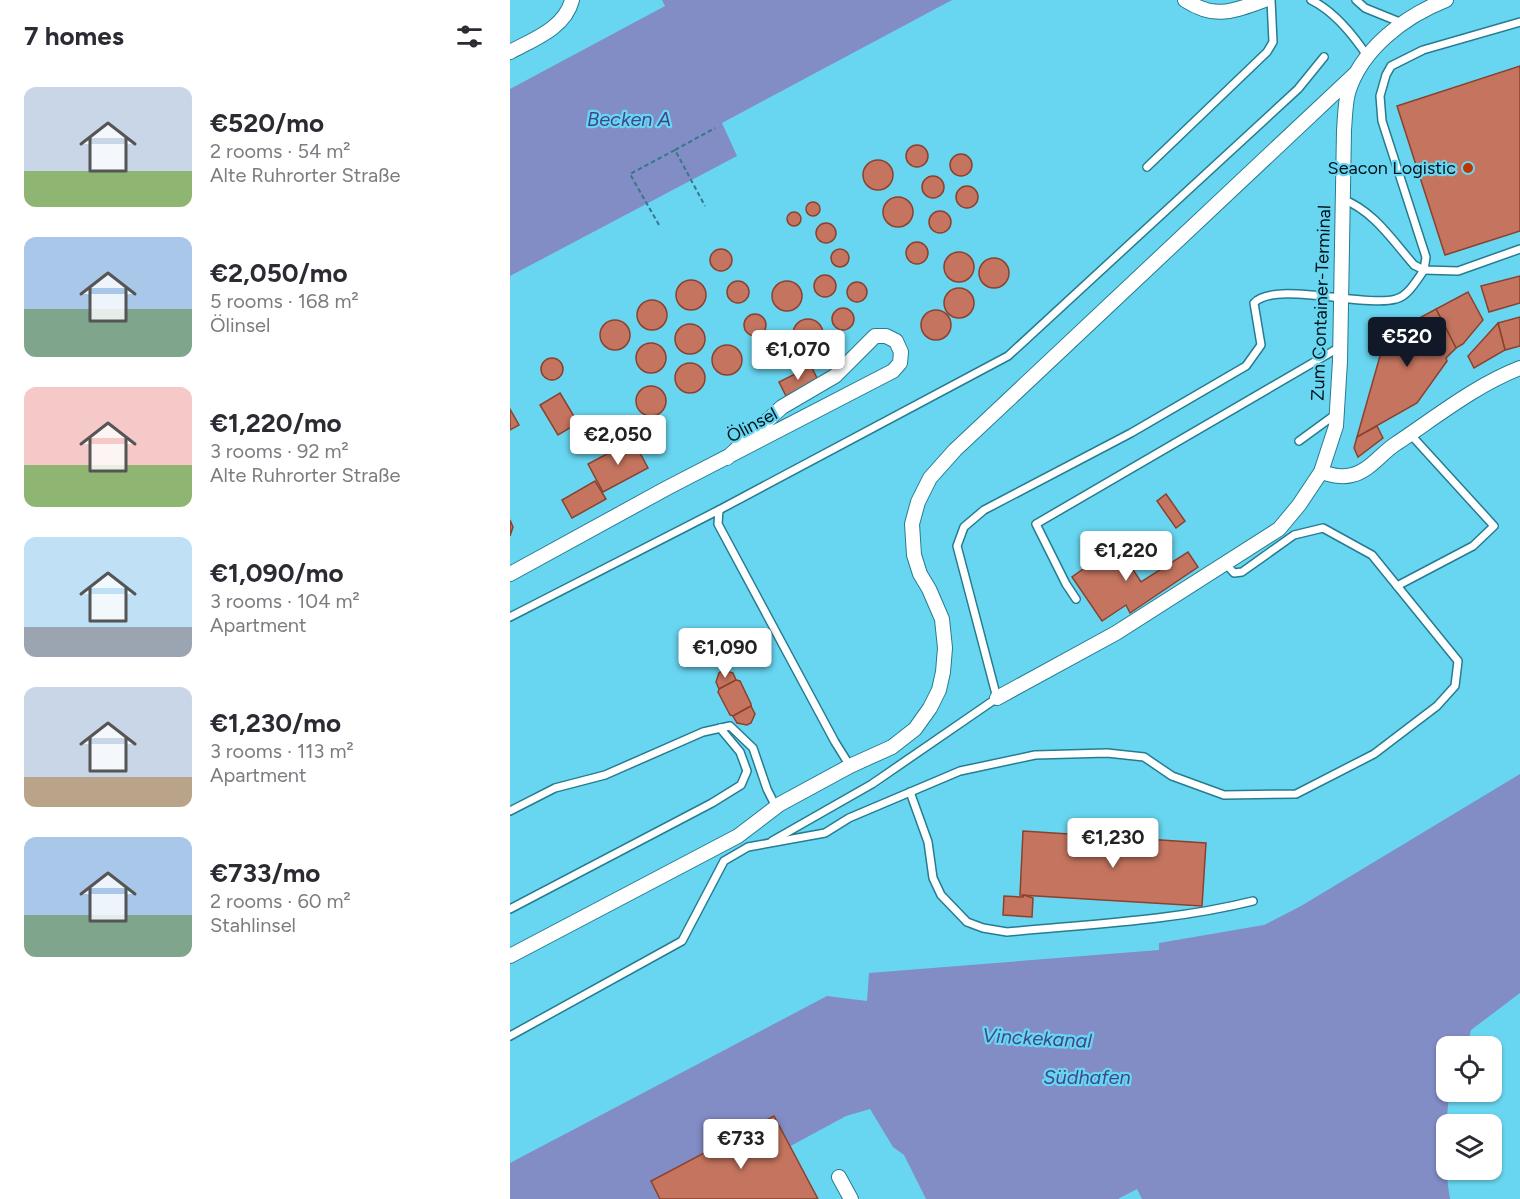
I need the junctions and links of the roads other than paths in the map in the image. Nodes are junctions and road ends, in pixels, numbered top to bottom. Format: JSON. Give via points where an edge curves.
{"nodes":[{"id":1,"x":572,"y":0,"type":"edge"},
{"id":2,"x":1185,"y":0,"type":"edge"},
{"id":3,"x":1265,"y":0,"type":"edge"},
{"id":4,"x":1271,"y":0,"type":"edge"},
{"id":5,"x":1311,"y":0,"type":"edge"},
{"id":6,"x":1356,"y":0,"type":"edge"},
{"id":7,"x":1446,"y":0,"type":"edge"},
{"id":8,"x":1520,"y":22,"type":"edge"},
{"id":9,"x":1402,"y":23,"type":"junction"},
{"id":10,"x":510,"y":52,"type":"edge"},
{"id":11,"x":1324,"y":57,"type":"dead end"},
{"id":12,"x":1368,"y":58,"type":"junction"},
{"id":13,"x":1356,"y":73,"type":"junction"},
{"id":14,"x":1147,"y":167,"type":"dead end"},
{"id":15,"x":1342,"y":199,"type":"junction"},
{"id":16,"x":1520,"y":249,"type":"edge"},
{"id":17,"x":1424,"y":270,"type":"junction"},
{"id":18,"x":1340,"y":297,"type":"junction"},
{"id":19,"x":1340,"y":347,"type":"junction"},
{"id":20,"x":1520,"y":368,"type":"edge"},
{"id":21,"x":1336,"y":414,"type":"junction"},
{"id":22,"x":1411,"y":435,"type":"junction"},
{"id":23,"x":1299,"y":441,"type":"dead end"},
{"id":24,"x":727,"y":458,"type":"junction"},
{"id":25,"x":1321,"y":472,"type":"junction"},
{"id":26,"x":719,"y":510,"type":"junction"},
{"id":27,"x":1225,"y":563,"type":"junction"},
{"id":28,"x":510,"y":574,"type":"edge"},
{"id":29,"x":1397,"y":586,"type":"junction"},
{"id":30,"x":1076,"y":599,"type":"dead end"},
{"id":31,"x":510,"y":617,"type":"edge"},
{"id":32,"x":997,"y":698,"type":"junction"},
{"id":33,"x":720,"y":728,"type":"junction"},
{"id":34,"x":850,"y":765,"type":"junction"},
{"id":35,"x":910,"y":792,"type":"junction"},
{"id":36,"x":776,"y":807,"type":"junction"},
{"id":37,"x":510,"y":811,"type":"edge"},
{"id":38,"x":766,"y":844,"type":"junction"},
{"id":39,"x":1253,"y":901,"type":"dead end"},
{"id":40,"x":510,"y":909,"type":"edge"},
{"id":41,"x":510,"y":956,"type":"edge"},
{"id":42,"x":510,"y":1036,"type":"edge"},
{"id":43,"x":839,"y":1177,"type":"dead end"},
{"id":44,"x":851,"y":1199,"type":"edge"}],
"edges":[{"from":1,"to":10,"type":"street","via":[[569,12],[549,30]]},
{"from":2,"to":3,"type":"street","via":[[1197,8],[1218,13]]},
{"from":4,"to":14,"type":"lane","via":[[1273,42],[1267,52]]},
{"from":5,"to":12,"type":"lane","via":[[1357,41]]},
{"from":6,"to":9,"type":"lane","via":[[1365,8]]},
{"from":7,"to":9,"type":"street","name":"Zum Container-Terminal"},
{"from":8,"to":17,"type":"lane","via":[[1423,50],[1391,66],[1386,75],[1380,96],[1382,121],[1426,257]]},
{"from":9,"to":12,"type":"street","name":"Zum Container-Terminal","via":[[1381,39]]},
{"from":11,"to":26,"type":"lane","via":[[1298,88],[1008,356]]},
{"from":12,"to":13,"type":"street","name":"Zum Container-Terminal"},
{"from":13,"to":15,"type":"street","name":"Zum Container-Terminal","via":[[1345,112]]},
{"from":13,"to":34,"type":"street","via":[[955,450],[930,478],[914,514],[912,534],[917,565],[942,619],[942,680],[927,713],[905,738]]},
{"from":15,"to":17,"type":"lane","via":[[1368,213],[1414,265]]},
{"from":15,"to":18,"type":"street","name":"Zum Container-Terminal"},
{"from":16,"to":17,"type":"lane","via":[[1458,271]]},
{"from":17,"to":18,"type":"lane","via":[[1396,299]]},
{"from":18,"to":19,"type":"street","name":"Zum Container-Terminal"},
{"from":18,"to":32,"type":"lane","via":[[1275,294],[1258,299],[1254,303],[1261,345],[1246,366],[1131,433],[984,510],[964,527],[957,546]]},
{"from":19,"to":21,"type":"street","name":"Zum Container-Terminal"},
{"from":19,"to":30,"type":"lane","via":[[1036,524]]},
{"from":20,"to":22,"type":"street","via":[[1473,392]]},
{"from":21,"to":23,"type":"lane"},
{"from":21,"to":25,"type":"street","name":"Zum Container-Terminal","via":[[1332,442]]},
{"from":22,"to":25,"type":"street","via":[[1354,475],[1339,477]]},
{"from":22,"to":29,"type":"lane","via":[[1494,526],[1473,546]]},
{"from":24,"to":24,"type":"street","name":"Ölinsel","via":[[893,371],[900,363],[896,341],[875,336],[834,376],[782,407]]},
{"from":24,"to":28,"type":"street","name":"Ölinsel"},
{"from":25,"to":27,"type":"street","name":"Zum Container-Terminal","via":[[1279,529]]},
{"from":26,"to":31,"type":"lane"},
{"from":26,"to":34,"type":"lane","via":[[718,524]]},
{"from":27,"to":29,"type":"lane","via":[[1233,573],[1242,572],[1294,534],[1323,528],[1372,555]]},
{"from":27,"to":32,"type":"street","name":"Zum Container-Terminal","via":[[1116,633]]},
{"from":29,"to":35,"type":"lane","via":[[1458,661],[1455,686],[1437,706],[1374,754],[1296,794],[1224,795],[1172,776],[1144,757],[1107,753],[1035,755],[960,771]]},
{"from":32,"to":38,"type":"lane","via":[[872,783]]},
{"from":33,"to":36,"type":"lane","via":[[730,726],[753,748]]},
{"from":33,"to":37,"type":"lane","via":[[605,775],[555,788]]},
{"from":33,"to":40,"type":"lane","via":[[740,752],[747,771],[741,785]]},
{"from":34,"to":36,"type":"street"},
{"from":35,"to":38,"type":"lane","via":[[849,818],[825,833]]},
{"from":35,"to":39,"type":"lane","via":[[941,895],[967,922],[982,928],[1007,932],[1173,916]]},
{"from":36,"to":41,"type":"street","via":[[738,836]]},
{"from":38,"to":42,"type":"lane","via":[[748,847],[724,861],[682,941]]},
{"from":43,"to":44,"type":"street"}]}
